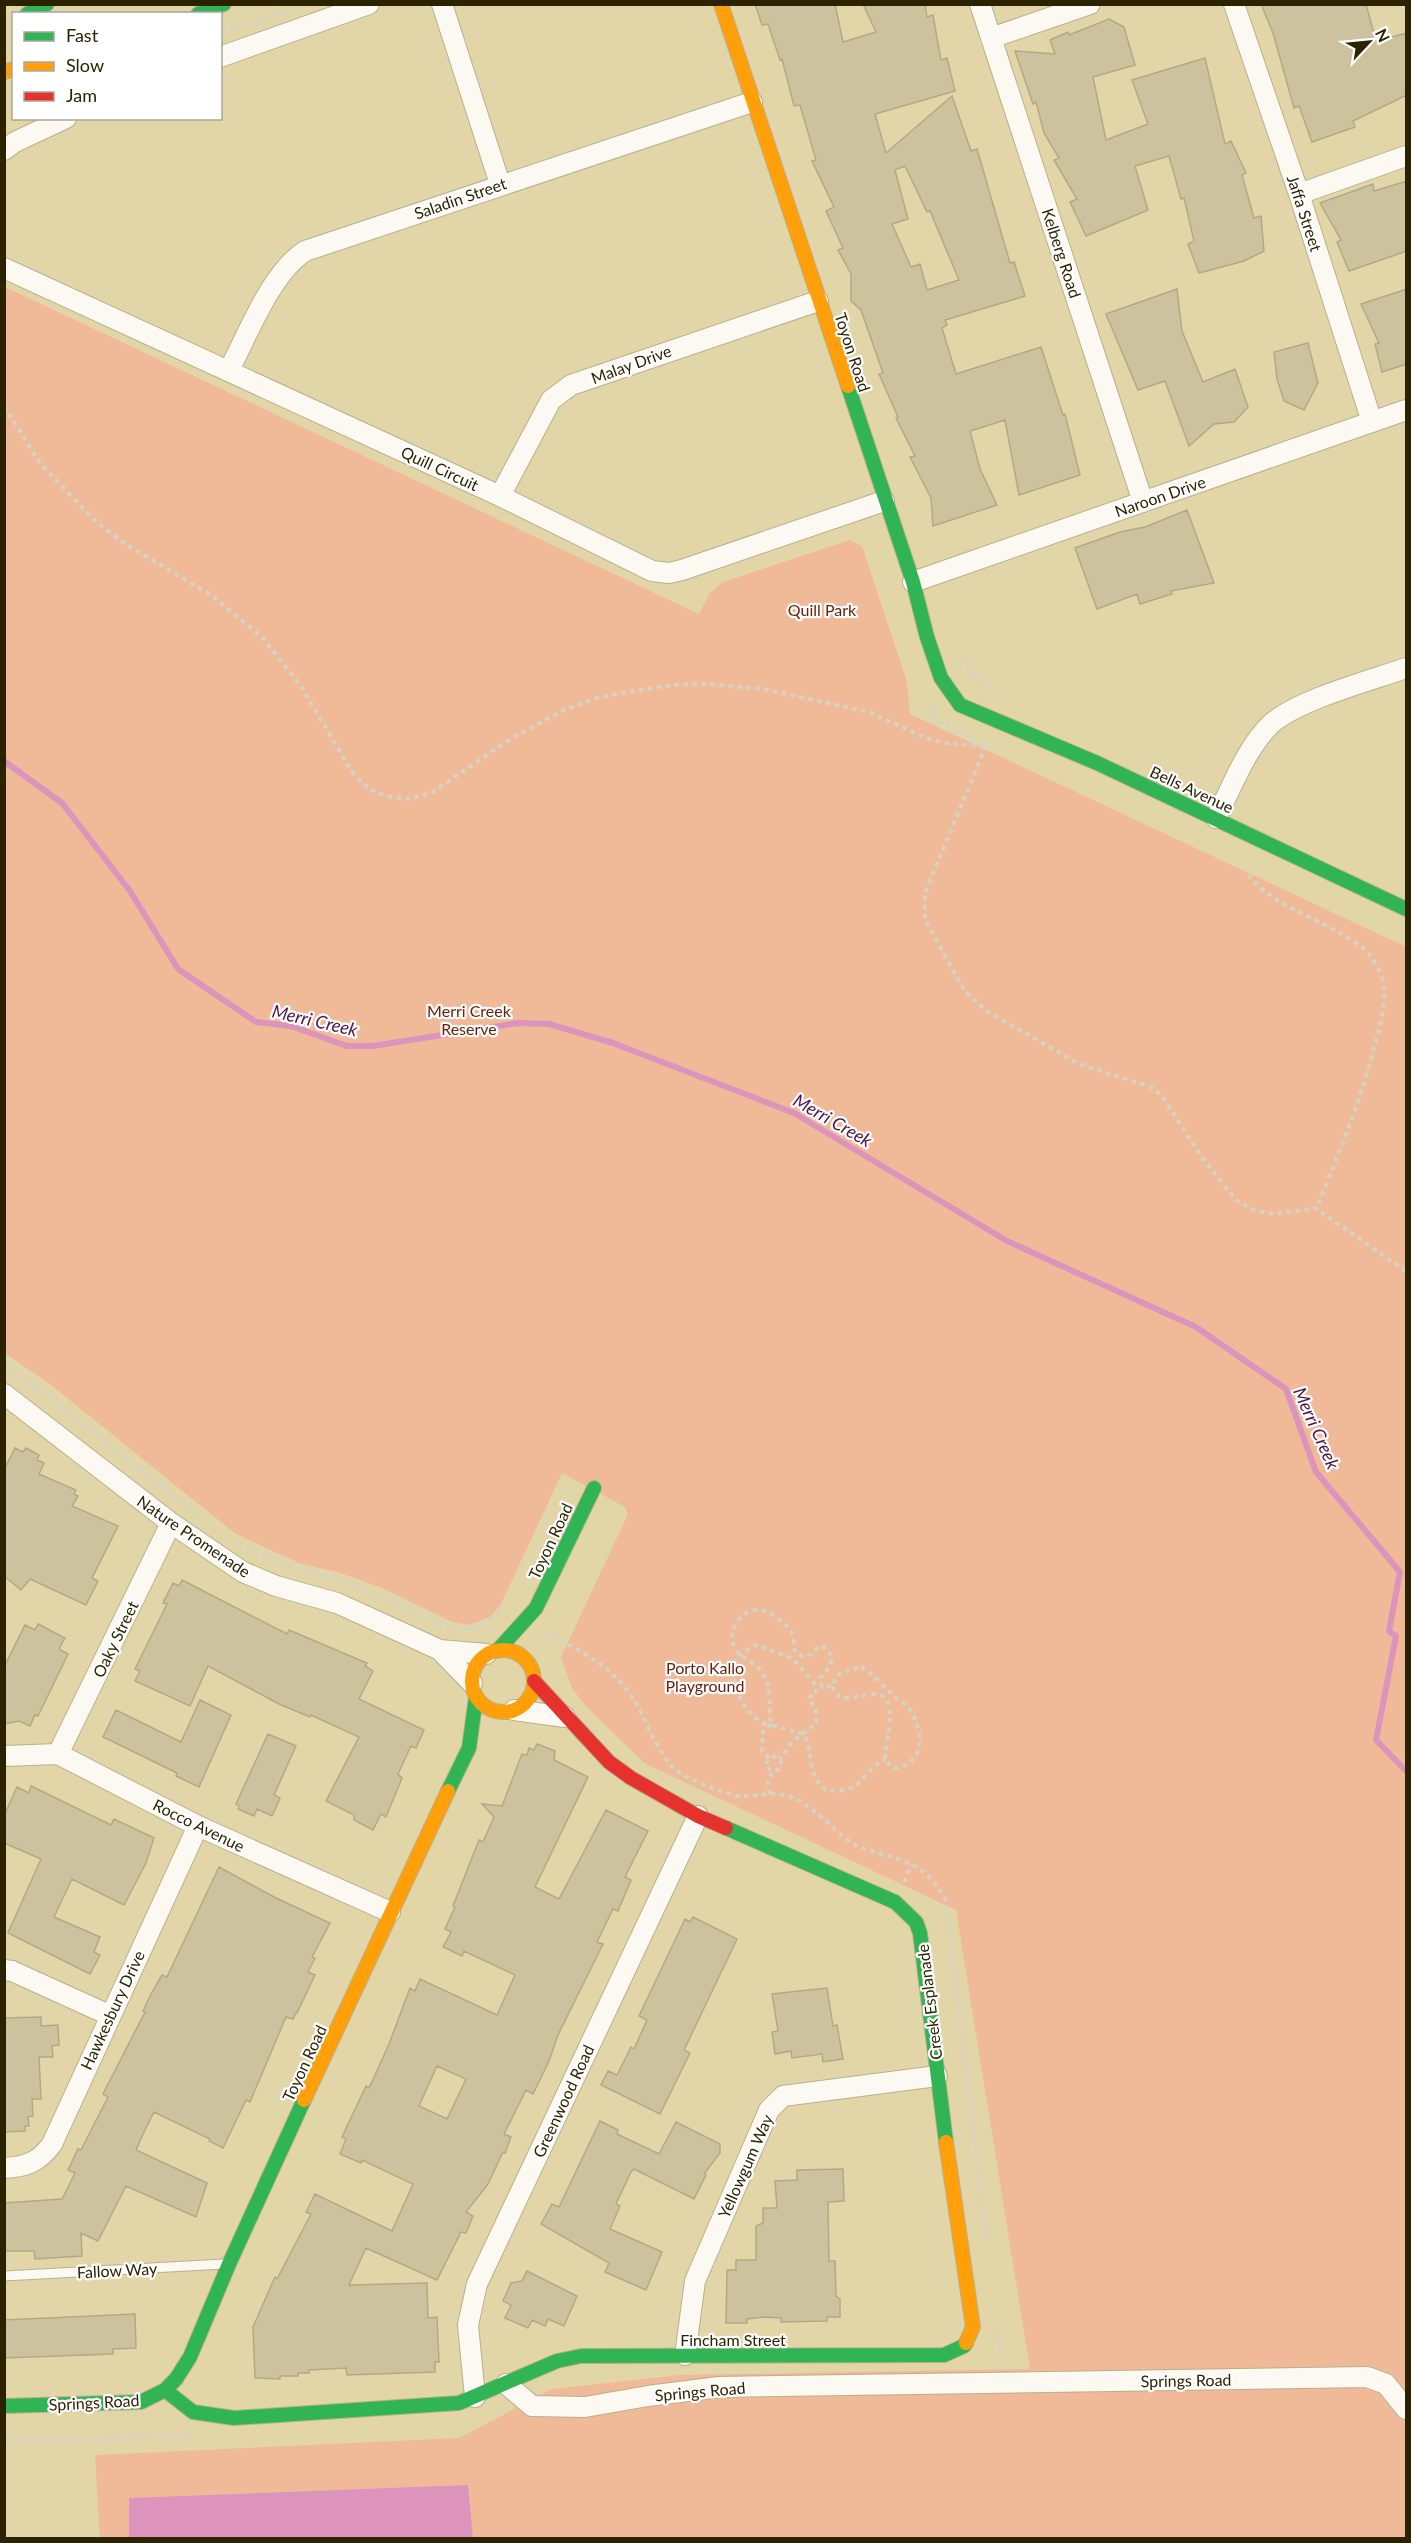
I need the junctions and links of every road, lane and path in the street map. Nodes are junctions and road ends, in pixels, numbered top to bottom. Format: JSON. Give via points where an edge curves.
{"nodes":[{"id":1,"x":47,"y":4,"type":"edge"},
{"id":2,"x":224,"y":4,"type":"edge"},
{"id":3,"x":302,"y":4,"type":"edge"},
{"id":4,"x":369,"y":4,"type":"edge"},
{"id":5,"x":442,"y":4,"type":"edge"},
{"id":6,"x":721,"y":4,"type":"edge"},
{"id":7,"x":980,"y":4,"type":"edge"},
{"id":8,"x":1090,"y":4,"type":"edge"},
{"id":9,"x":1234,"y":4,"type":"edge"},
{"id":10,"x":31,"y":12,"type":"edge"},
{"id":11,"x":203,"y":12,"type":"edge"},
{"id":12,"x":222,"y":32,"type":"edge"},
{"id":13,"x":991,"y":38,"type":"junction"},
{"id":14,"x":222,"y":56,"type":"edge"},
{"id":15,"x":752,"y":102,"type":"junction"},
{"id":16,"x":62,"y":120,"type":"edge"},
{"id":17,"x":4,"y":150,"type":"edge"},
{"id":18,"x":1407,"y":156,"type":"edge"},
{"id":19,"x":500,"y":184,"type":"junction"},
{"id":20,"x":1299,"y":194,"type":"junction"},
{"id":21,"x":4,"y":267,"type":"edge"},
{"id":22,"x":818,"y":300,"type":"junction"},
{"id":23,"x":230,"y":370,"type":"junction"},
{"id":24,"x":4,"y":406,"type":"edge"},
{"id":25,"x":1407,"y":410,"type":"edge"},
{"id":26,"x":1372,"y":422,"type":"junction"},
{"id":27,"x":500,"y":496,"type":"junction"},
{"id":28,"x":884,"y":501,"type":"junction"},
{"id":29,"x":1143,"y":502,"type":"junction"},
{"id":30,"x":913,"y":582,"type":"junction"},
{"id":31,"x":1407,"y":668,"type":"edge"},
{"id":32,"x":960,"y":705,"type":"joint"},
{"id":33,"x":987,"y":718,"type":"junction"},
{"id":34,"x":986,"y":747,"type":"junction"},
{"id":35,"x":1216,"y":818,"type":"junction"},
{"id":36,"x":1248,"y":874,"type":"dead end"},
{"id":37,"x":1407,"y":909,"type":"edge"},
{"id":38,"x":1316,"y":1209,"type":"junction"},
{"id":39,"x":1407,"y":1271,"type":"edge"},
{"id":40,"x":4,"y":1362,"type":"edge"},
{"id":41,"x":6,"y":1398,"type":"edge"},
{"id":42,"x":594,"y":1488,"type":"dead end"},
{"id":43,"x":171,"y":1523,"type":"junction"},
{"id":44,"x":211,"y":1525,"type":"dead end"},
{"id":45,"x":230,"y":1537,"type":"dead end"},
{"id":46,"x":534,"y":1627,"type":"junction"},
{"id":47,"x":532,"y":1646,"type":"dead end"},
{"id":48,"x":440,"y":1650,"type":"junction"},
{"id":49,"x":492,"y":1652,"type":"junction"},
{"id":50,"x":795,"y":1653,"type":"junction"},
{"id":51,"x":740,"y":1655,"type":"junction"},
{"id":52,"x":792,"y":1658,"type":"junction"},
{"id":53,"x":530,"y":1665,"type":"junction"},
{"id":54,"x":534,"y":1681,"type":"junction"},
{"id":55,"x":816,"y":1685,"type":"junction"},
{"id":56,"x":822,"y":1686,"type":"junction"},
{"id":57,"x":831,"y":1686,"type":"junction"},
{"id":58,"x":474,"y":1690,"type":"junction"},
{"id":59,"x":511,"y":1711,"type":"junction"},
{"id":60,"x":565,"y":1717,"type":"junction"},
{"id":61,"x":771,"y":1725,"type":"junction"},
{"id":62,"x":804,"y":1734,"type":"junction"},
{"id":63,"x":469,"y":1748,"type":"junction"},
{"id":64,"x":58,"y":1754,"type":"junction"},
{"id":65,"x":4,"y":1756,"type":"edge"},
{"id":66,"x":769,"y":1758,"type":"junction"},
{"id":67,"x":780,"y":1759,"type":"junction"},
{"id":68,"x":885,"y":1760,"type":"junction"},
{"id":69,"x":772,"y":1771,"type":"junction"},
{"id":70,"x":770,"y":1794,"type":"junction"},
{"id":71,"x":698,"y":1816,"type":"junction"},
{"id":72,"x":198,"y":1826,"type":"junction"},
{"id":73,"x":390,"y":1912,"type":"junction"},
{"id":74,"x":4,"y":1970,"type":"edge"},
{"id":75,"x":109,"y":2015,"type":"junction"},
{"id":76,"x":937,"y":2076,"type":"junction"},
{"id":77,"x":4,"y":2168,"type":"edge"},
{"id":78,"x":988,"y":2253,"type":"dead end"},
{"id":79,"x":229,"y":2264,"type":"junction"},
{"id":80,"x":4,"y":2276,"type":"edge"},
{"id":81,"x":997,"y":2324,"type":"dead end"},
{"id":82,"x":964,"y":2346,"type":"joint"},
{"id":83,"x":685,"y":2355,"type":"junction"},
{"id":84,"x":1004,"y":2383,"type":"junction"},
{"id":85,"x":506,"y":2384,"type":"junction"},
{"id":86,"x":165,"y":2390,"type":"junction"},
{"id":87,"x":475,"y":2397,"type":"junction"},
{"id":88,"x":4,"y":2406,"type":"edge"},
{"id":89,"x":1407,"y":2409,"type":"edge"}],
"edges":[{"from":1,"to":10,"type":"street"},
{"from":2,"to":11,"type":"street"},
{"from":3,"to":12,"type":"path"},
{"from":4,"to":14,"type":"street"},
{"from":5,"to":19,"type":"street"},
{"from":6,"to":15,"type":"street","name":"Toyon Road"},
{"from":7,"to":13,"type":"street","name":"Kelberg Road"},
{"from":8,"to":13,"type":"street"},
{"from":9,"to":20,"type":"street","name":"Jaffa Street"},
{"from":13,"to":29,"type":"street","name":"Kelberg Road"},
{"from":15,"to":19,"type":"street","name":"Saladin Street"},
{"from":15,"to":22,"type":"street","name":"Toyon Road"},
{"from":16,"to":17,"type":"street"},
{"from":18,"to":20,"type":"street"},
{"from":19,"to":23,"type":"street","name":"Saladin Street","via":[[305,251],[292,259],[280,273]]},
{"from":20,"to":26,"type":"street","name":"Jaffa Street"},
{"from":21,"to":23,"type":"street","name":"Quill Circuit"},
{"from":22,"to":27,"type":"street","name":"Malay Drive","via":[[571,385],[551,400]]},
{"from":22,"to":28,"type":"street","name":"Toyon Road"},
{"from":23,"to":27,"type":"street","name":"Quill Circuit"},
{"from":24,"to":34,"type":"path","via":[[40,463],[92,518],[122,542],[211,595],[262,637],[301,686],[352,772],[369,789],[385,796],[409,799],[430,793],[515,735],[564,710],[600,698],[671,685],[763,689],[869,712],[945,743]]},
{"from":25,"to":26,"type":"street","name":"Naroon Drive"},
{"from":26,"to":29,"type":"street","name":"Naroon Drive"},
{"from":27,"to":28,"type":"street","name":"Quill Circuit","via":[[660,573],[682,570]]},
{"from":28,"to":30,"type":"street","name":"Toyon Road"},
{"from":29,"to":30,"type":"street","name":"Naroon Drive"},
{"from":30,"to":32,"type":"street","name":"Toyon Road","via":[[941,678]]},
{"from":31,"to":35,"type":"street","via":[[1307,702],[1272,723],[1253,748]]},
{"from":32,"to":33,"type":"street","name":"Bells Avenue"},
{"from":33,"to":34,"type":"path"},
{"from":33,"to":35,"type":"street","name":"Bells Avenue"},
{"from":34,"to":38,"type":"path","via":[[925,893],[924,905],[925,920],[966,993],[988,1012],[1079,1064],[1151,1087],[1162,1096],[1200,1155],[1236,1200],[1254,1210],[1274,1214]]},
{"from":35,"to":37,"type":"street","name":"Bells Avenue"},
{"from":36,"to":38,"type":"path","via":[[1261,891],[1321,922],[1367,952],[1384,986],[1383,1017],[1359,1105]]},
{"from":38,"to":39,"type":"path"},
{"from":40,"to":44,"type":"path"},
{"from":41,"to":43,"type":"street","name":"Nature Promenade"},
{"from":42,"to":46,"type":"street","name":"Toyon Road","via":[[537,1608]]},
{"from":43,"to":48,"type":"street","name":"Nature Promenade","via":[[243,1572],[337,1604]]},
{"from":43,"to":64,"type":"street","name":"Oaky Street"},
{"from":45,"to":46,"type":"path","via":[[291,1568],[333,1577],[454,1629],[473,1629],[487,1623],[498,1610]]},
{"from":46,"to":49,"type":"street","name":"Toyon Road"},
{"from":46,"to":70,"type":"path","via":[[584,1652],[611,1672],[635,1702],[663,1756],[683,1775],[731,1794]]},
{"from":47,"to":53,"type":"street"},
{"from":48,"to":49,"type":"street","name":"Nature Promenade"},
{"from":48,"to":58,"type":"street","name":"Nature Promenade"},
{"from":49,"to":53,"type":"street","via":[[517,1652]]},
{"from":49,"to":58,"type":"street","via":[[475,1667]]},
{"from":50,"to":51,"type":"path","via":[[792,1632],[769,1612],[757,1610],[748,1611],[735,1624],[732,1641]]},
{"from":50,"to":52,"type":"path"},
{"from":50,"to":56,"type":"path","via":[[802,1657],[819,1646],[826,1648],[831,1665],[820,1678]]},
{"from":51,"to":52,"type":"path","via":[[756,1645]]},
{"from":51,"to":61,"type":"path","via":[[764,1673],[768,1682]]},
{"from":51,"to":61,"type":"path","via":[[734,1670],[738,1692],[750,1713]]},
{"from":52,"to":55,"type":"path"},
{"from":53,"to":54,"type":"street"},
{"from":54,"to":59,"type":"street","via":[[529,1699]]},
{"from":54,"to":60,"type":"street","name":"Creek Esplanade"},
{"from":55,"to":56,"type":"path"},
{"from":55,"to":62,"type":"path","via":[[816,1694],[809,1697],[818,1716]]},
{"from":56,"to":57,"type":"path"},
{"from":57,"to":68,"type":"path","via":[[839,1697],[873,1694],[886,1703],[891,1723]]},
{"from":57,"to":68,"type":"path","via":[[841,1671],[861,1667],[911,1711],[920,1738],[918,1753],[902,1767],[894,1768]]},
{"from":58,"to":59,"type":"street","via":[[490,1709]]},
{"from":58,"to":63,"type":"street","name":"Toyon Road"},
{"from":59,"to":60,"type":"street"},
{"from":59,"to":63,"type":"street","name":"Toyon Road"},
{"from":60,"to":71,"type":"street","name":"Creek Esplanade","via":[[609,1762]]},
{"from":61,"to":62,"type":"path"},
{"from":61,"to":66,"type":"path","via":[[763,1730],[762,1742],[762,1751]]},
{"from":62,"to":67,"type":"path","via":[[791,1743]]},
{"from":62,"to":68,"type":"path","via":[[809,1763],[824,1789],[853,1787]]},
{"from":63,"to":73,"type":"street","name":"Toyon Road"},
{"from":64,"to":65,"type":"street","name":"Rocco Avenue"},
{"from":64,"to":72,"type":"street","name":"Rocco Avenue"},
{"from":66,"to":67,"type":"path"},
{"from":66,"to":69,"type":"path","via":[[767,1765]]},
{"from":67,"to":69,"type":"path","via":[[780,1768]]},
{"from":69,"to":70,"type":"path","via":[[768,1782]]},
{"from":70,"to":78,"type":"path","via":[[786,1796],[813,1808],[854,1844],[906,1861],[923,1871],[945,1898]]},
{"from":71,"to":76,"type":"street","name":"Creek Esplanade","via":[[868,1889],[909,1914],[920,1933]]},
{"from":71,"to":87,"type":"street","name":"Greenwood Road","via":[[477,2284],[468,2325]]},
{"from":72,"to":73,"type":"street","name":"Rocco Avenue"},
{"from":72,"to":75,"type":"street","name":"Hawkesbury Drive"},
{"from":73,"to":79,"type":"street","name":"Toyon Road"},
{"from":74,"to":75,"type":"street"},
{"from":75,"to":77,"type":"street","name":"Hawkesbury Drive","via":[[52,2144],[36,2162]]},
{"from":76,"to":82,"type":"street","name":"Creek Esplanade","via":[[973,2327]]},
{"from":76,"to":83,"type":"street","name":"Yellowgum Way","via":[[783,2096],[769,2110],[695,2281]]},
{"from":79,"to":80,"type":"lane","name":"Fallow Way"},
{"from":79,"to":86,"type":"street","name":"Toyon Road","via":[[190,2357]]},
{"from":81,"to":84,"type":"path"},
{"from":82,"to":83,"type":"street","name":"Fincham Street","via":[[944,2355]]},
{"from":83,"to":85,"type":"street","name":"Fincham Street","via":[[581,2356],[557,2361]]},
{"from":84,"to":85,"type":"street","name":"Springs Road","via":[[719,2387],[585,2407],[532,2406]]},
{"from":84,"to":89,"type":"street","name":"Springs Road","via":[[1367,2378],[1386,2384]]},
{"from":85,"to":87,"type":"street"},
{"from":86,"to":87,"type":"street","via":[[193,2412],[234,2418],[459,2403]]},
{"from":86,"to":88,"type":"street","name":"Springs Road","via":[[141,2402]]}]}
